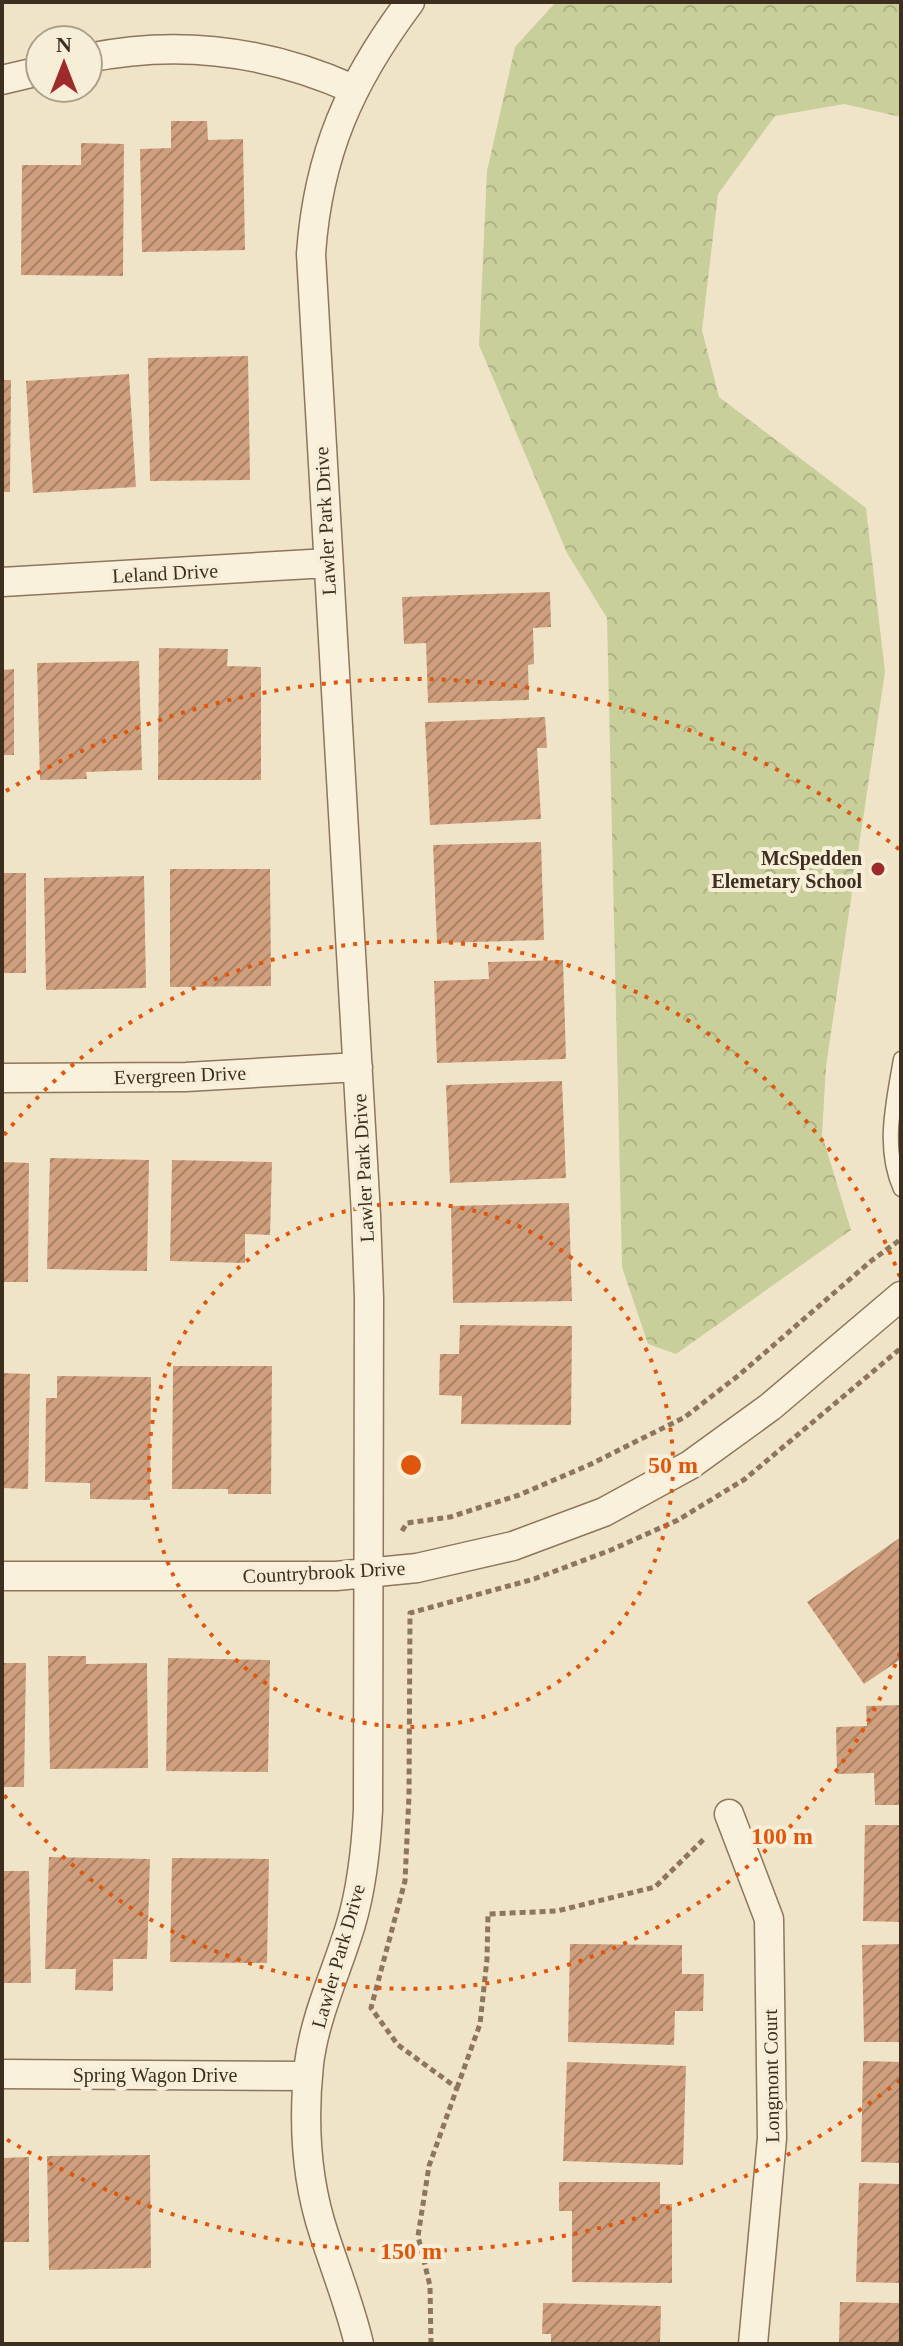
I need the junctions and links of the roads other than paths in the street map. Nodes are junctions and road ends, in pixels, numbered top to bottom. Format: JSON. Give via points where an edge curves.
{"nodes":[{"id":1,"x":410,"y":2,"type":"edge"},
{"id":2,"x":104,"y":56,"type":"edge"},
{"id":3,"x":24,"y":75,"type":"edge"},
{"id":4,"x":2,"y":80,"type":"edge"},
{"id":5,"x":353,"y":89,"type":"junction"},
{"id":6,"x":328,"y":563,"type":"junction"},
{"id":7,"x":2,"y":582,"type":"edge"},
{"id":8,"x":901,"y":1059,"type":"edge"},
{"id":9,"x":358,"y":1067,"type":"junction"},
{"id":10,"x":2,"y":1078,"type":"edge"},
{"id":11,"x":901,"y":1189,"type":"edge"},
{"id":12,"x":901,"y":1296,"type":"edge"},
{"id":13,"x":368,"y":1574,"type":"junction"},
{"id":14,"x":2,"y":1576,"type":"edge"},
{"id":15,"x":729,"y":1814,"type":"road end"},
{"id":16,"x":2,"y":2074,"type":"edge"},
{"id":17,"x":308,"y":2076,"type":"junction"},
{"id":18,"x":359,"y":2344,"type":"edge"},
{"id":19,"x":753,"y":2344,"type":"edge"}],
"edges":[{"from":1,"to":5,"type":"street","name":"Lawler Park Drive"},
{"from":2,"to":5,"type":"street","via":[[205,49],[281,62]]},
{"from":3,"to":4,"type":"street"},
{"from":5,"to":6,"type":"street","name":"Lawler Park Drive","via":[[319,186],[311,254]]},
{"from":6,"to":7,"type":"street","name":"Leland Drive"},
{"from":6,"to":9,"type":"street","name":"Lawler Park Drive"},
{"from":8,"to":11,"type":"lane","via":[[889,1133]]},
{"from":9,"to":10,"type":"street","name":"Evergreen Drive","via":[[142,1078]]},
{"from":9,"to":13,"type":"street","name":"Lawler Park Drive","via":[[369,1298]]},
{"from":12,"to":13,"type":"street","name":"Countrybrook Drive","via":[[731,1437],[648,1490],[513,1546]]},
{"from":13,"to":14,"type":"street","name":"Countrybrook Drive"},
{"from":13,"to":17,"type":"street","name":"Lawler Park Drive","via":[[365,1849],[350,1926],[316,2027]]},
{"from":15,"to":19,"type":"street","name":"Longmont Court","via":[[769,1919],[772,2138]]},
{"from":16,"to":17,"type":"street","name":"Spring Wagon Drive"},
{"from":17,"to":18,"type":"street","name":"Lawler Park Drive","via":[[308,2155],[314,2193]]}]}
